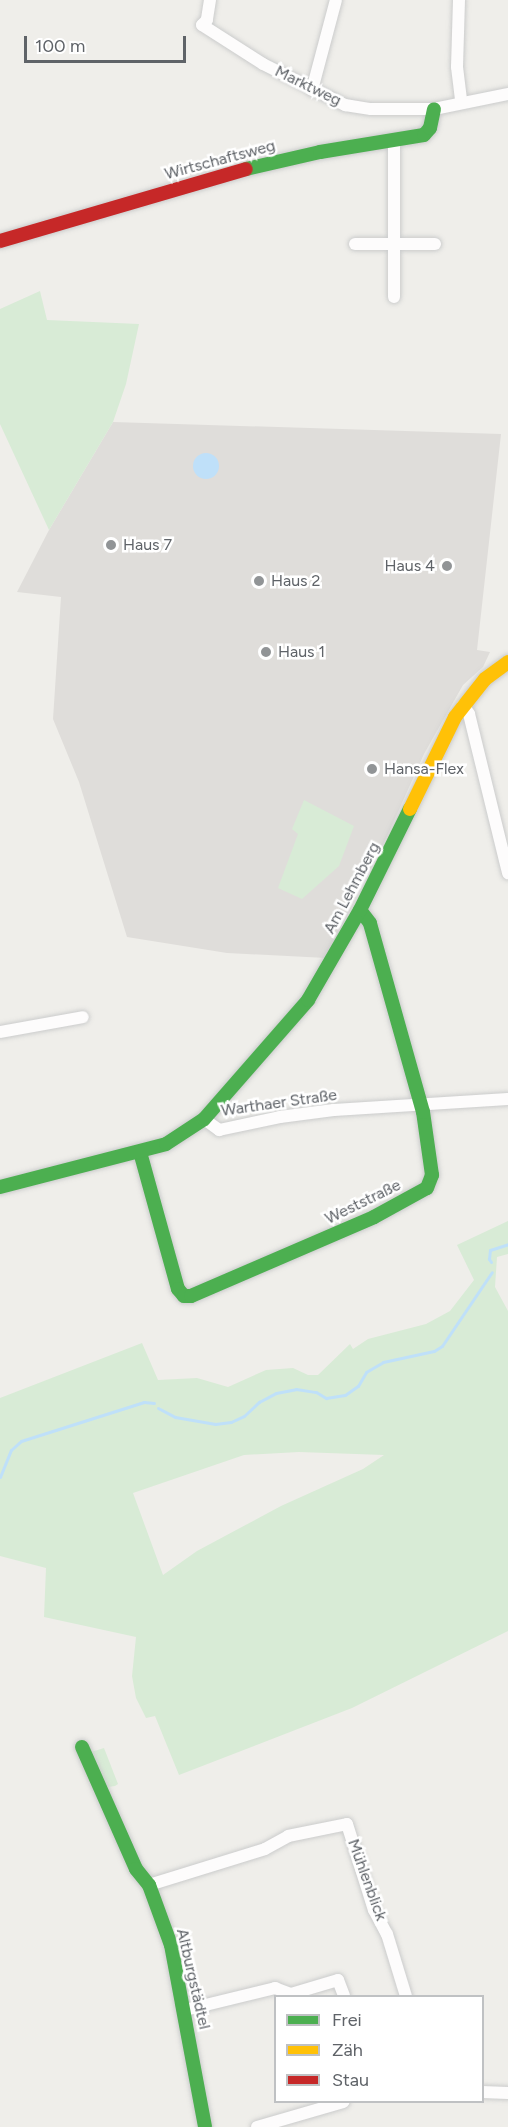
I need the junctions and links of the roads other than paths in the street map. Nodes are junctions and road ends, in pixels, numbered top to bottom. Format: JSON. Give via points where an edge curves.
{"nodes":[{"id":1,"x":210,"y":0,"type":"edge"},
{"id":2,"x":336,"y":0,"type":"edge"},
{"id":3,"x":459,"y":0,"type":"edge"},
{"id":4,"x":312,"y":90,"type":"junction"},
{"id":5,"x":508,"y":94,"type":"edge"},
{"id":6,"x":461,"y":101,"type":"junction"},
{"id":7,"x":434,"y":109,"type":"junction"},
{"id":8,"x":394,"y":142,"type":"junction"},
{"id":9,"x":0,"y":241,"type":"edge"},
{"id":10,"x":355,"y":244,"type":"dead end"},
{"id":11,"x":394,"y":244,"type":"junction"},
{"id":12,"x":435,"y":244,"type":"dead end"},
{"id":13,"x":394,"y":297,"type":"dead end"},
{"id":14,"x":508,"y":662,"type":"edge"},
{"id":15,"x":463,"y":705,"type":"junction"},
{"id":16,"x":508,"y":873,"type":"edge"},
{"id":17,"x":360,"y":910,"type":"junction"},
{"id":18,"x":83,"y":1017,"type":"dead end"},
{"id":19,"x":0,"y":1032,"type":"edge"},
{"id":20,"x":508,"y":1099,"type":"edge"},
{"id":21,"x":418,"y":1105,"type":"junction"},
{"id":22,"x":204,"y":1119,"type":"junction"},
{"id":23,"x":140,"y":1152,"type":"junction"},
{"id":24,"x":0,"y":1187,"type":"edge"},
{"id":25,"x":82,"y":1747,"type":"dead end"},
{"id":26,"x":149,"y":1885,"type":"junction"},
{"id":27,"x":344,"y":1995,"type":"edge"},
{"id":28,"x":406,"y":1995,"type":"edge"},
{"id":29,"x":185,"y":2010,"type":"junction"},
{"id":30,"x":484,"y":2092,"type":"edge"},
{"id":31,"x":508,"y":2093,"type":"edge"},
{"id":32,"x":340,"y":2103,"type":"edge"},
{"id":33,"x":206,"y":2127,"type":"edge"},
{"id":34,"x":256,"y":2127,"type":"edge"}],
"edges":[{"from":1,"to":4,"type":"street","name":"Marktweg","via":[[207,21],[202,25]]},
{"from":2,"to":4,"type":"street"},
{"from":3,"to":6,"type":"street","via":[[457,67]]},
{"from":4,"to":7,"type":"street","name":"Marktweg","via":[[345,105]]},
{"from":5,"to":6,"type":"street","name":"Marktweg"},
{"from":6,"to":7,"type":"street","name":"Marktweg"},
{"from":7,"to":8,"type":"street","name":"Wirtschaftsweg","via":[[434,119],[424,135]]},
{"from":8,"to":9,"type":"street","name":"Wirtschaftsweg","via":[[320,152],[253,167]]},
{"from":8,"to":11,"type":"street"},
{"from":10,"to":11,"type":"street"},
{"from":11,"to":12,"type":"street"},
{"from":11,"to":13,"type":"street"},
{"from":14,"to":15,"type":"street","name":"Am Lehmberg","via":[[485,679]]},
{"from":15,"to":16,"type":"street","via":[[469,714]]},
{"from":15,"to":17,"type":"street","name":"Am Lehmberg"},
{"from":17,"to":21,"type":"street","name":"Weststraße","via":[[370,923]]},
{"from":17,"to":22,"type":"street","name":"Am Lehmberg","via":[[308,1000]]},
{"from":18,"to":19,"type":"street"},
{"from":20,"to":21,"type":"street","name":"Warthaer Straße"},
{"from":21,"to":22,"type":"street","name":"Warthaer Straße","via":[[279,1117],[219,1130]]},
{"from":21,"to":23,"type":"street","name":"Weststraße","via":[[423,1112],[432,1174],[427,1188],[374,1217],[191,1296],[184,1296],[178,1289]]},
{"from":22,"to":23,"type":"street","name":"Warthaer Straße","via":[[182,1136]]},
{"from":23,"to":24,"type":"street","name":"Warthaer Straße"},
{"from":25,"to":26,"type":"street","name":"Altburgstädtel","via":[[136,1869]]},
{"from":26,"to":28,"type":"street","name":"Mühlenblick","via":[[265,1849],[288,1836],[347,1824]]},
{"from":26,"to":29,"type":"street","name":"Altburgstädtel","via":[[171,1945]]},
{"from":27,"to":29,"type":"street","via":[[338,1980],[291,1994],[275,1988]]},
{"from":29,"to":33,"type":"street","name":"Altburgstädtel"},
{"from":30,"to":31,"type":"street"},
{"from":32,"to":34,"type":"street"}]}
